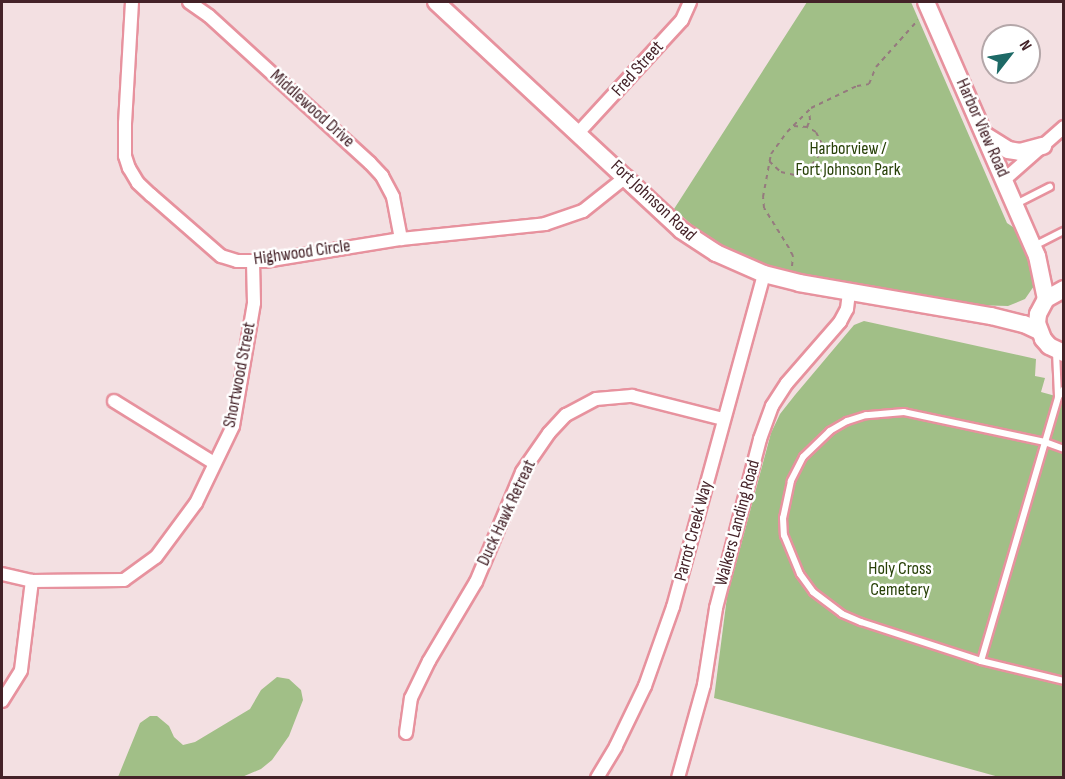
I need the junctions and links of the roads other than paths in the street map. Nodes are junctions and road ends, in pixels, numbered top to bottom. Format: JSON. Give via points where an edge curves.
{"nodes":[{"id":1,"x":132,"y":2,"type":"edge"},
{"id":2,"x":189,"y":2,"type":"edge"},
{"id":3,"x":436,"y":2,"type":"edge"},
{"id":4,"x":690,"y":2,"type":"edge"},
{"id":5,"x":928,"y":7,"type":"edge"},
{"id":6,"x":1064,"y":127,"type":"edge"},
{"id":7,"x":579,"y":132,"type":"junction"},
{"id":8,"x":986,"y":136,"type":"junction"},
{"id":9,"x":1043,"y":146,"type":"junction"},
{"id":10,"x":627,"y":176,"type":"junction"},
{"id":11,"x":1005,"y":179,"type":"junction"},
{"id":12,"x":1050,"y":187,"type":"dead end"},
{"id":13,"x":1016,"y":204,"type":"junction"},
{"id":14,"x":1064,"y":231,"type":"edge"},
{"id":15,"x":401,"y":239,"type":"junction"},
{"id":16,"x":1035,"y":251,"type":"junction"},
{"id":17,"x":253,"y":262,"type":"junction"},
{"id":18,"x":764,"y":273,"type":"junction"},
{"id":19,"x":1064,"y":286,"type":"edge"},
{"id":20,"x":849,"y":293,"type":"junction"},
{"id":21,"x":1044,"y":302,"type":"junction"},
{"id":22,"x":991,"y":316,"type":"junction"},
{"id":23,"x":1039,"y":332,"type":"junction"},
{"id":24,"x":1060,"y":352,"type":"edge"},
{"id":25,"x":1064,"y":389,"type":"edge"},
{"id":26,"x":1058,"y":397,"type":"junction"},
{"id":27,"x":114,"y":401,"type":"dead end"},
{"id":28,"x":723,"y":419,"type":"junction"},
{"id":29,"x":1045,"y":442,"type":"junction"},
{"id":30,"x":1064,"y":449,"type":"edge"},
{"id":31,"x":214,"y":463,"type":"junction"},
{"id":32,"x":2,"y":574,"type":"edge"},
{"id":33,"x":32,"y":581,"type":"junction"},
{"id":34,"x":981,"y":661,"type":"junction"},
{"id":35,"x":1064,"y":681,"type":"edge"},
{"id":36,"x":2,"y":701,"type":"edge"},
{"id":37,"x":406,"y":733,"type":"dead end"},
{"id":38,"x":597,"y":777,"type":"edge"},
{"id":39,"x":678,"y":777,"type":"edge"}],
"edges":[{"from":1,"to":17,"type":"street","name":"Highwood Circle","via":[[125,131],[129,168],[138,183],[208,247],[221,256]]},
{"from":2,"to":15,"type":"street","name":"Middlewood Drive","via":[[370,162],[393,197]]},
{"from":3,"to":7,"type":"main road","name":"Fort Johnson Road"},
{"from":4,"to":7,"type":"street","name":"Fred Street","via":[[682,20]]},
{"from":5,"to":8,"type":"main road","name":"Harbor View Road"},
{"from":6,"to":9,"type":"street"},
{"from":7,"to":10,"type":"main road","name":"Fort Johnson Road"},
{"from":8,"to":9,"type":"main road","via":[[1008,150],[1020,152]]},
{"from":8,"to":11,"type":"main road","name":"Harbor View Road"},
{"from":9,"to":11,"type":"street"},
{"from":10,"to":15,"type":"street","name":"Highwood Circle","via":[[583,211],[558,221]]},
{"from":10,"to":18,"type":"main road","name":"Fort Johnson Road","via":[[698,243]]},
{"from":11,"to":13,"type":"main road","name":"Harbor View Road"},
{"from":12,"to":13,"type":"lane"},
{"from":13,"to":16,"type":"main road","name":"Harbor View Road"},
{"from":14,"to":16,"type":"lane"},
{"from":15,"to":17,"type":"street","name":"Highwood Circle"},
{"from":16,"to":19,"type":"main road","name":"Harbor View Road"},
{"from":16,"to":21,"type":"main road","name":"Harbor View Road"},
{"from":17,"to":31,"type":"street","name":"Shortwood Street","via":[[254,303],[233,426]]},
{"from":18,"to":20,"type":"main road","name":"Fort Johnson Road"},
{"from":18,"to":28,"type":"street","name":"Parrot Creek Way"},
{"from":19,"to":21,"type":"main road","name":"Fort Johnson Road"},
{"from":20,"to":22,"type":"main road","name":"Fort Johnson Road"},
{"from":20,"to":39,"type":"street","name":"Walkers Landing Road","via":[[840,322],[787,383],[772,406],[760,439],[716,608],[704,685]]},
{"from":21,"to":22,"type":"main road","name":"Fort Johnson Road","via":[[1031,310]]},
{"from":21,"to":23,"type":"main road","name":"Harbor View Road","via":[[1038,314]]},
{"from":22,"to":23,"type":"main road","name":"Fort Johnson Road"},
{"from":23,"to":24,"type":"main road","via":[[1049,346]]},
{"from":24,"to":26,"type":"lane"},
{"from":25,"to":26,"type":"lane"},
{"from":26,"to":29,"type":"lane"},
{"from":27,"to":31,"type":"street"},
{"from":28,"to":37,"type":"street","name":"Duck Hawk Retreat","via":[[632,396],[596,399],[566,415],[522,472],[476,582],[411,698]]},
{"from":28,"to":38,"type":"street","name":"Parrot Creek Way","via":[[673,607],[621,736]]},
{"from":29,"to":30,"type":"lane"},
{"from":29,"to":34,"type":"lane"},
{"from":29,"to":34,"type":"lane","via":[[904,412],[866,415],[847,421],[814,444],[790,481],[784,535],[800,574],[813,592],[842,614],[861,622]]},
{"from":31,"to":33,"type":"street","name":"Shortwood Street","via":[[196,502],[156,557],[124,580]]},
{"from":32,"to":33,"type":"street","name":"Shortwood Street"},
{"from":33,"to":36,"type":"street","via":[[21,670]]},
{"from":34,"to":35,"type":"lane"}]}
